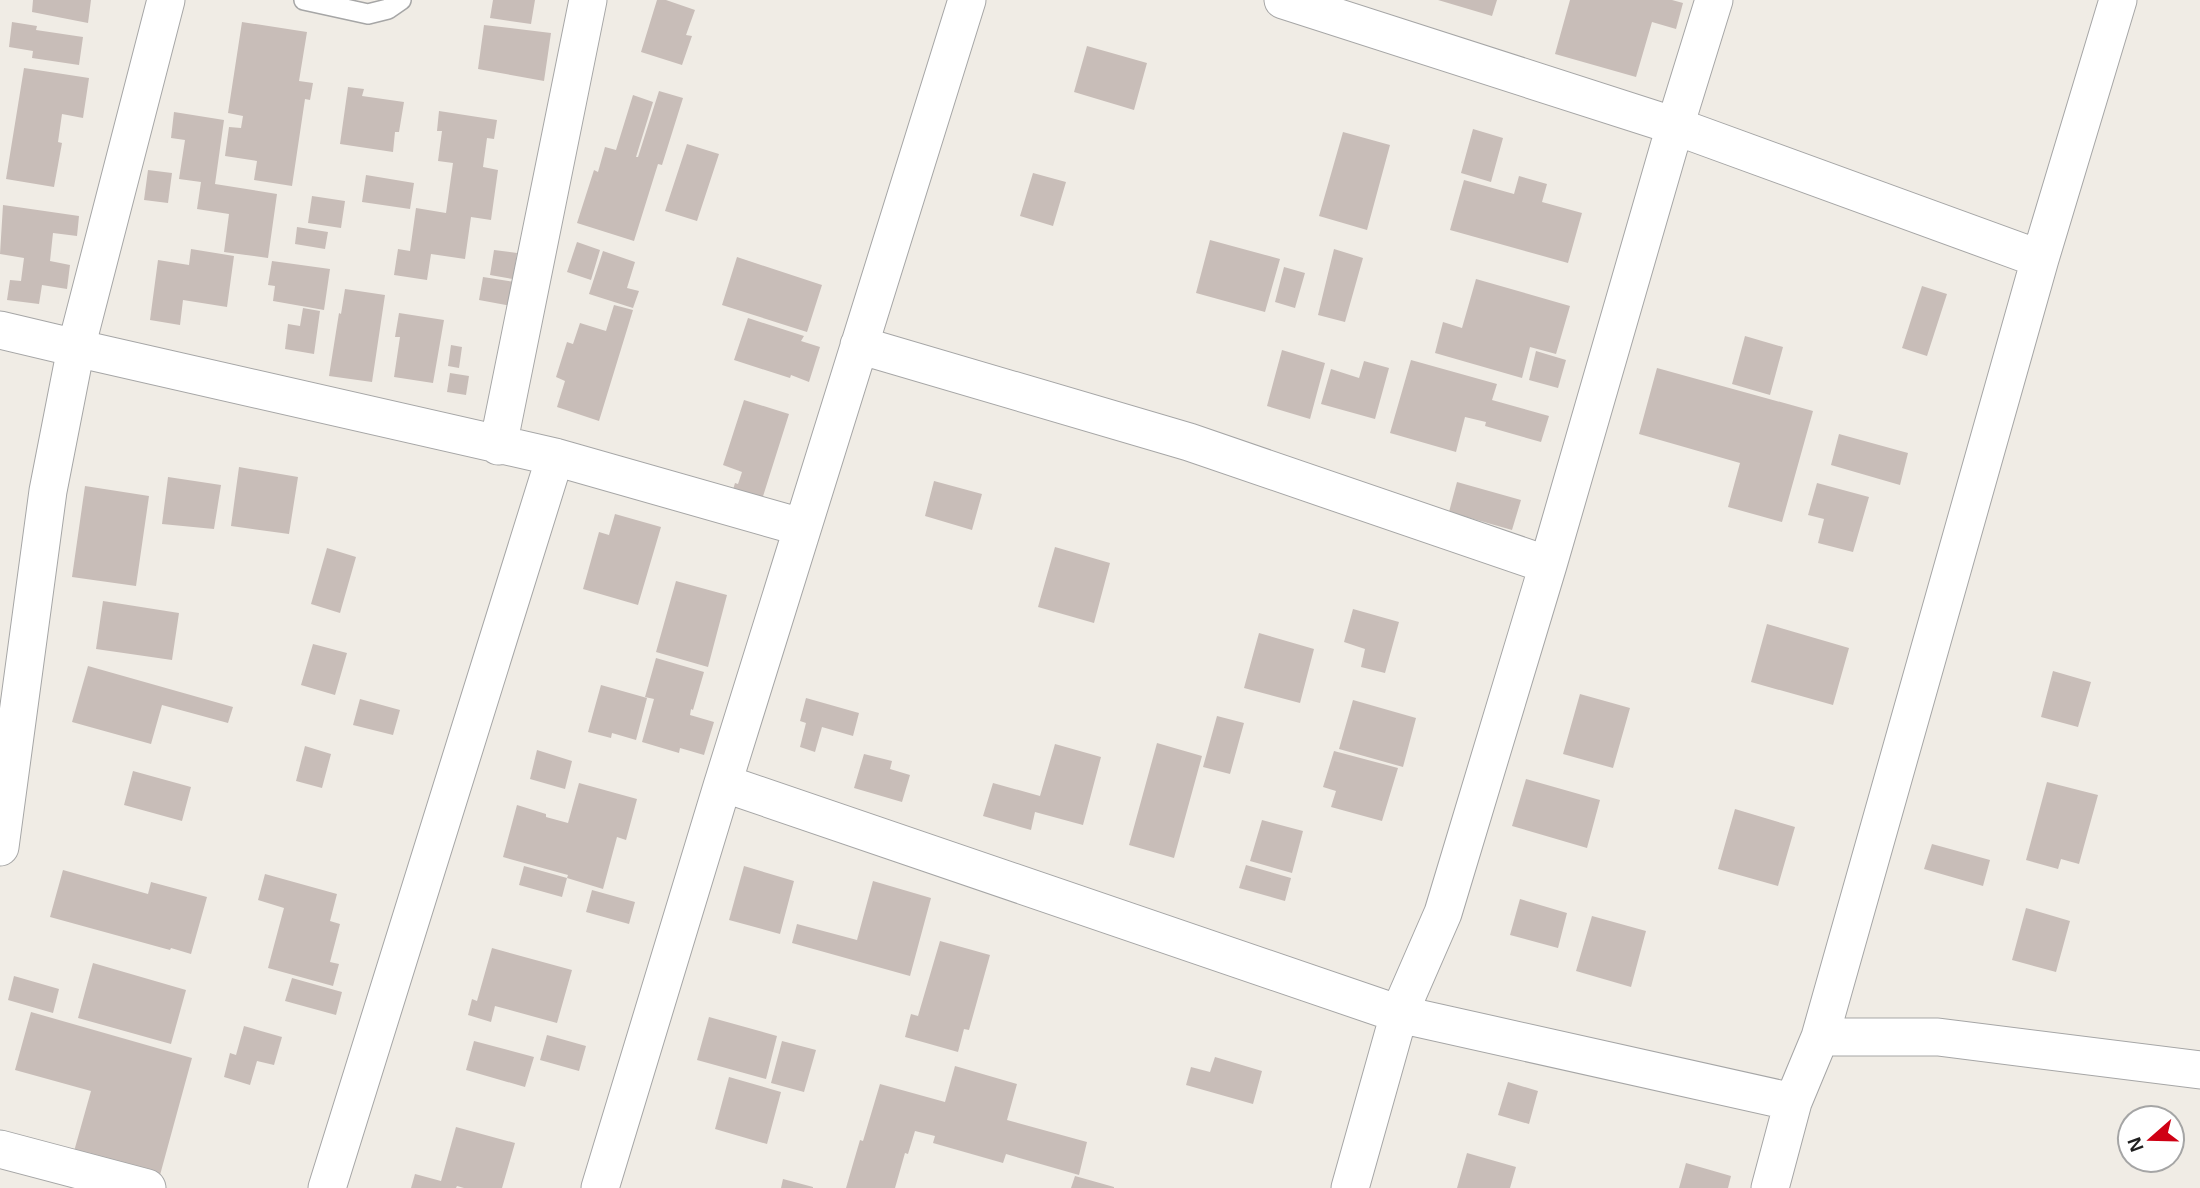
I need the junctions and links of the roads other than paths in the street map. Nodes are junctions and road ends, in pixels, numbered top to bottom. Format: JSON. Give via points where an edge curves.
{"nodes":[{"id":1,"x":166,"y":0,"type":"edge"},
{"id":2,"x":304,"y":0,"type":"edge"},
{"id":3,"x":401,"y":0,"type":"edge"},
{"id":4,"x":588,"y":0,"type":"edge"},
{"id":5,"x":967,"y":0,"type":"edge"},
{"id":6,"x":1283,"y":0,"type":"edge"},
{"id":7,"x":1714,"y":0,"type":"edge"},
{"id":8,"x":2118,"y":0,"type":"edge"},
{"id":9,"x":1675,"y":126,"type":"junction"},
{"id":10,"x":2040,"y":259,"type":"junction"},
{"id":11,"x":0,"y":330,"type":"edge"},
{"id":12,"x":859,"y":345,"type":"junction"},
{"id":13,"x":76,"y":348,"type":"junction"},
{"id":14,"x":498,"y":446,"type":"junction"},
{"id":15,"x":555,"y":457,"type":"junction"},
{"id":16,"x":801,"y":527,"type":"junction"},
{"id":17,"x":1548,"y":565,"type":"junction"},
{"id":18,"x":723,"y":783,"type":"junction"},
{"id":19,"x":0,"y":847,"type":"edge"},
{"id":20,"x":1399,"y":1014,"type":"junction"},
{"id":21,"x":1820,"y":1037,"type":"junction"},
{"id":22,"x":2200,"y":1069,"type":"edge"},
{"id":23,"x":1793,"y":1102,"type":"junction"},
{"id":24,"x":0,"y":1149,"type":"edge"},
{"id":25,"x":147,"y":1188,"type":"edge"},
{"id":26,"x":327,"y":1188,"type":"edge"},
{"id":27,"x":600,"y":1188,"type":"edge"},
{"id":28,"x":1350,"y":1188,"type":"edge"},
{"id":29,"x":1770,"y":1188,"type":"edge"}],
"edges":[{"from":1,"to":13,"type":"street"},
{"from":2,"to":3,"type":"lane","via":[[368,14]]},
{"from":4,"to":14,"type":"street"},
{"from":5,"to":12,"type":"street"},
{"from":6,"to":9,"type":"street"},
{"from":7,"to":9,"type":"street"},
{"from":8,"to":10,"type":"street"},
{"from":9,"to":10,"type":"street"},
{"from":9,"to":17,"type":"street"},
{"from":10,"to":21,"type":"street"},
{"from":11,"to":13,"type":"street"},
{"from":12,"to":16,"type":"street"},
{"from":12,"to":17,"type":"street","via":[[1189,442]]},
{"from":13,"to":14,"type":"street"},
{"from":13,"to":19,"type":"street","via":[[48,491]]},
{"from":14,"to":15,"type":"street"},
{"from":15,"to":16,"type":"street"},
{"from":15,"to":26,"type":"street"},
{"from":16,"to":18,"type":"street"},
{"from":17,"to":20,"type":"street","via":[[1443,912]]},
{"from":18,"to":20,"type":"street"},
{"from":18,"to":27,"type":"street"},
{"from":20,"to":23,"type":"street"},
{"from":20,"to":28,"type":"street"},
{"from":21,"to":22,"type":"street","via":[[1938,1037]]},
{"from":21,"to":23,"type":"street"},
{"from":23,"to":29,"type":"street"},
{"from":24,"to":25,"type":"street"}]}
